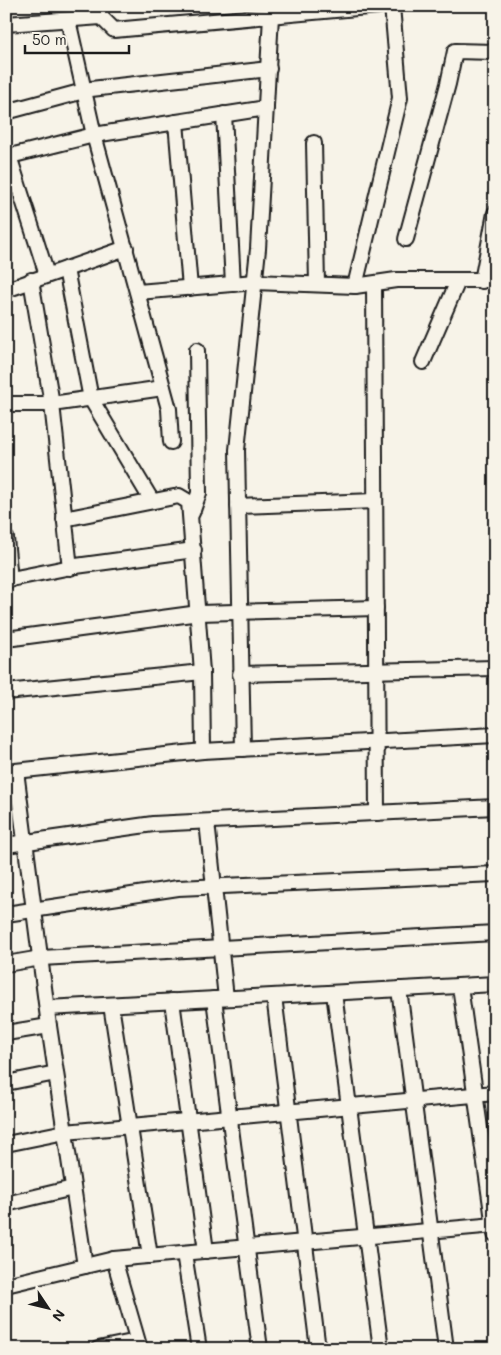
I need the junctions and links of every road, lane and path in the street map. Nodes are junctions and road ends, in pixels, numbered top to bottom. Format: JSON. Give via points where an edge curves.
{"nodes":[{"id":1,"x":372,"y":6,"type":"edge"},
{"id":2,"x":379,"y":6,"type":"edge"},
{"id":3,"x":392,"y":6,"type":"edge"},
{"id":4,"x":101,"y":12,"type":"edge"},
{"id":5,"x":271,"y":16,"type":"junction"},
{"id":6,"x":68,"y":20,"type":"junction"},
{"id":7,"x":6,"y":24,"type":"edge"},
{"id":8,"x":495,"y":52,"type":"edge"},
{"id":9,"x":268,"y":68,"type":"junction"},
{"id":10,"x":85,"y":93,"type":"junction"},
{"id":11,"x":266,"y":108,"type":"junction"},
{"id":12,"x":6,"y":112,"type":"edge"},
{"id":13,"x":224,"y":114,"type":"junction"},
{"id":14,"x":176,"y":122,"type":"junction"},
{"id":15,"x":94,"y":135,"type":"junction"},
{"id":16,"x":314,"y":143,"type":"dead end"},
{"id":17,"x":8,"y":156,"type":"edge"},
{"id":18,"x":495,"y":213,"type":"edge"},
{"id":19,"x":406,"y":239,"type":"dead end"},
{"id":20,"x":126,"y":248,"type":"junction"},
{"id":21,"x":66,"y":269,"type":"junction"},
{"id":22,"x":47,"y":275,"type":"junction"},
{"id":23,"x":31,"y":280,"type":"junction"},
{"id":24,"x":458,"y":281,"type":"junction"},
{"id":25,"x":488,"y":281,"type":"edge"},
{"id":26,"x":255,"y":282,"type":"junction"},
{"id":27,"x":233,"y":284,"type":"junction"},
{"id":28,"x":317,"y":284,"type":"junction"},
{"id":29,"x":374,"y":284,"type":"junction"},
{"id":30,"x":355,"y":286,"type":"junction"},
{"id":31,"x":190,"y":288,"type":"junction"},
{"id":32,"x":6,"y":290,"type":"edge"},
{"id":33,"x":138,"y":292,"type":"junction"},
{"id":34,"x":197,"y":350,"type":"dead end"},
{"id":35,"x":423,"y":362,"type":"dead end"},
{"id":36,"x":163,"y":388,"type":"junction"},
{"id":37,"x":91,"y":399,"type":"junction"},
{"id":38,"x":6,"y":404,"type":"edge"},
{"id":39,"x":52,"y":404,"type":"junction"},
{"id":40,"x":171,"y":442,"type":"dead end"},
{"id":41,"x":152,"y":501,"type":"junction"},
{"id":42,"x":375,"y":501,"type":"junction"},
{"id":43,"x":238,"y":506,"type":"junction"},
{"id":44,"x":191,"y":516,"type":"junction"},
{"id":45,"x":64,"y":519,"type":"junction"},
{"id":46,"x":6,"y":538,"type":"edge"},
{"id":47,"x":194,"y":550,"type":"junction"},
{"id":48,"x":70,"y":568,"type":"junction"},
{"id":49,"x":8,"y":580,"type":"edge"},
{"id":50,"x":376,"y":608,"type":"junction"},
{"id":51,"x":241,"y":612,"type":"junction"},
{"id":52,"x":198,"y":613,"type":"junction"},
{"id":53,"x":6,"y":639,"type":"edge"},
{"id":54,"x":495,"y":668,"type":"edge"},
{"id":55,"x":376,"y":671,"type":"junction"},
{"id":56,"x":202,"y":672,"type":"junction"},
{"id":57,"x":240,"y":674,"type":"junction"},
{"id":58,"x":6,"y":692,"type":"edge"},
{"id":59,"x":495,"y":734,"type":"edge"},
{"id":60,"x":376,"y":741,"type":"junction"},
{"id":61,"x":242,"y":749,"type":"junction"},
{"id":62,"x":202,"y":751,"type":"junction"},
{"id":63,"x":11,"y":771,"type":"edge"},
{"id":64,"x":495,"y":807,"type":"edge"},
{"id":65,"x":377,"y":813,"type":"junction"},
{"id":66,"x":207,"y":822,"type":"junction"},
{"id":67,"x":25,"y":841,"type":"junction"},
{"id":68,"x":6,"y":845,"type":"edge"},
{"id":69,"x":495,"y":874,"type":"edge"},
{"id":70,"x":214,"y":886,"type":"junction"},
{"id":71,"x":35,"y":910,"type":"junction"},
{"id":72,"x":6,"y":914,"type":"edge"},
{"id":73,"x":495,"y":933,"type":"edge"},
{"id":74,"x":221,"y":947,"type":"junction"},
{"id":75,"x":41,"y":958,"type":"junction"},
{"id":76,"x":6,"y":964,"type":"edge"},
{"id":77,"x":495,"y":984,"type":"edge"},
{"id":78,"x":460,"y":986,"type":"junction"},
{"id":79,"x":399,"y":989,"type":"junction"},
{"id":80,"x":334,"y":992,"type":"junction"},
{"id":81,"x":274,"y":996,"type":"junction"},
{"id":82,"x":220,"y":999,"type":"junction"},
{"id":83,"x":172,"y":1001,"type":"junction"},
{"id":84,"x":111,"y":1005,"type":"junction"},
{"id":85,"x":47,"y":1008,"type":"junction"},
{"id":86,"x":49,"y":1026,"type":"junction"},
{"id":87,"x":6,"y":1033,"type":"edge"},
{"id":88,"x":56,"y":1073,"type":"junction"},
{"id":89,"x":6,"y":1083,"type":"edge"},
{"id":90,"x":495,"y":1092,"type":"edge"},
{"id":91,"x":475,"y":1094,"type":"junction"},
{"id":92,"x":414,"y":1100,"type":"junction"},
{"id":93,"x":349,"y":1106,"type":"junction"},
{"id":94,"x":288,"y":1111,"type":"junction"},
{"id":95,"x":230,"y":1117,"type":"junction"},
{"id":96,"x":188,"y":1121,"type":"junction"},
{"id":97,"x":130,"y":1126,"type":"junction"},
{"id":98,"x":65,"y":1132,"type":"junction"},
{"id":99,"x":6,"y":1144,"type":"edge"},
{"id":100,"x":73,"y":1188,"type":"junction"},
{"id":101,"x":6,"y":1204,"type":"edge"},
{"id":102,"x":494,"y":1229,"type":"edge"},
{"id":103,"x":431,"y":1231,"type":"junction"},
{"id":104,"x":366,"y":1237,"type":"junction"},
{"id":105,"x":304,"y":1242,"type":"junction"},
{"id":106,"x":247,"y":1247,"type":"junction"},
{"id":107,"x":206,"y":1251,"type":"junction"},
{"id":108,"x":184,"y":1253,"type":"junction"},
{"id":109,"x":150,"y":1256,"type":"junction"},
{"id":110,"x":114,"y":1259,"type":"junction"},
{"id":111,"x":85,"y":1266,"type":"junction"},
{"id":112,"x":6,"y":1285,"type":"edge"},
{"id":113,"x":138,"y":1345,"type":"edge"},
{"id":114,"x":98,"y":1349,"type":"edge"},
{"id":115,"x":199,"y":1349,"type":"edge"},
{"id":116,"x":260,"y":1349,"type":"edge"},
{"id":117,"x":318,"y":1349,"type":"edge"},
{"id":118,"x":381,"y":1349,"type":"edge"},
{"id":119,"x":446,"y":1349,"type":"edge"}],
"edges":[{"from":1,"to":2,"type":"street"},
{"from":1,"to":5,"type":"street"},
{"from":3,"to":30,"type":"street","via":[[400,98]]},
{"from":4,"to":5,"type":"street","via":[[114,30]]},
{"from":4,"to":6,"type":"street"},
{"from":5,"to":9,"type":"street"},
{"from":6,"to":7,"type":"street"},
{"from":6,"to":10,"type":"street"},
{"from":8,"to":19,"type":"street","via":[[455,51]]},
{"from":9,"to":10,"type":"street","via":[[91,89]]},
{"from":9,"to":11,"type":"street"},
{"from":10,"to":12,"type":"street"},
{"from":10,"to":15,"type":"street"},
{"from":11,"to":13,"type":"street"},
{"from":11,"to":26,"type":"street"},
{"from":13,"to":14,"type":"street"},
{"from":13,"to":27,"type":"street"},
{"from":14,"to":15,"type":"street"},
{"from":14,"to":31,"type":"street"},
{"from":15,"to":17,"type":"street"},
{"from":15,"to":20,"type":"street"},
{"from":16,"to":28,"type":"street"},
{"from":17,"to":22,"type":"street"},
{"from":18,"to":25,"type":"street"},
{"from":20,"to":21,"type":"street"},
{"from":20,"to":33,"type":"street"},
{"from":21,"to":22,"type":"street"},
{"from":21,"to":37,"type":"street"},
{"from":22,"to":23,"type":"street"},
{"from":23,"to":32,"type":"street"},
{"from":23,"to":39,"type":"street"},
{"from":24,"to":25,"type":"street"},
{"from":24,"to":29,"type":"street","via":[[396,280]]},
{"from":24,"to":35,"type":"street"},
{"from":26,"to":27,"type":"street"},
{"from":26,"to":28,"type":"street"},
{"from":26,"to":43,"type":"street","via":[[237,450]]},
{"from":27,"to":31,"type":"street"},
{"from":28,"to":30,"type":"street"},
{"from":29,"to":30,"type":"street"},
{"from":29,"to":42,"type":"street"},
{"from":31,"to":33,"type":"street"},
{"from":33,"to":36,"type":"street"},
{"from":34,"to":44,"type":"street","via":[[199,493]]},
{"from":36,"to":37,"type":"street"},
{"from":36,"to":40,"type":"street","via":[[169,408]]},
{"from":37,"to":39,"type":"street"},
{"from":37,"to":41,"type":"street"},
{"from":38,"to":39,"type":"street"},
{"from":39,"to":45,"type":"street"},
{"from":41,"to":44,"type":"street","via":[[179,496],[189,502]]},
{"from":41,"to":45,"type":"street"},
{"from":42,"to":43,"type":"street"},
{"from":42,"to":50,"type":"street"},
{"from":43,"to":51,"type":"street"},
{"from":44,"to":47,"type":"street"},
{"from":45,"to":48,"type":"street"},
{"from":46,"to":49,"type":"street"},
{"from":47,"to":48,"type":"street"},
{"from":47,"to":52,"type":"street"},
{"from":48,"to":49,"type":"street"},
{"from":50,"to":51,"type":"street"},
{"from":50,"to":55,"type":"street"},
{"from":51,"to":52,"type":"street"},
{"from":51,"to":57,"type":"street"},
{"from":52,"to":53,"type":"street"},
{"from":52,"to":56,"type":"street"},
{"from":54,"to":55,"type":"street"},
{"from":55,"to":57,"type":"street"},
{"from":55,"to":60,"type":"street"},
{"from":56,"to":58,"type":"street"},
{"from":56,"to":62,"type":"street"},
{"from":57,"to":61,"type":"street"},
{"from":59,"to":60,"type":"street"},
{"from":60,"to":61,"type":"street"},
{"from":60,"to":65,"type":"street"},
{"from":61,"to":62,"type":"street"},
{"from":62,"to":63,"type":"street"},
{"from":63,"to":67,"type":"street"},
{"from":64,"to":65,"type":"street"},
{"from":65,"to":66,"type":"street"},
{"from":66,"to":67,"type":"street","via":[[153,824]]},
{"from":66,"to":70,"type":"street"},
{"from":67,"to":68,"type":"street"},
{"from":67,"to":71,"type":"street"},
{"from":69,"to":70,"type":"street"},
{"from":70,"to":71,"type":"street","via":[[178,888]]},
{"from":70,"to":74,"type":"street"},
{"from":71,"to":72,"type":"street"},
{"from":71,"to":75,"type":"street"},
{"from":73,"to":74,"type":"street"},
{"from":74,"to":75,"type":"street"},
{"from":74,"to":82,"type":"street"},
{"from":75,"to":76,"type":"street"},
{"from":75,"to":85,"type":"street"},
{"from":77,"to":78,"type":"street"},
{"from":78,"to":79,"type":"street"},
{"from":78,"to":91,"type":"street"},
{"from":79,"to":80,"type":"street"},
{"from":79,"to":92,"type":"street"},
{"from":80,"to":81,"type":"street"},
{"from":80,"to":93,"type":"street"},
{"from":81,"to":82,"type":"street"},
{"from":81,"to":94,"type":"street"},
{"from":82,"to":83,"type":"street"},
{"from":82,"to":95,"type":"street"},
{"from":83,"to":84,"type":"street"},
{"from":83,"to":96,"type":"street"},
{"from":84,"to":85,"type":"street"},
{"from":84,"to":97,"type":"street"},
{"from":85,"to":86,"type":"street"},
{"from":86,"to":87,"type":"street"},
{"from":86,"to":88,"type":"street"},
{"from":88,"to":89,"type":"street"},
{"from":88,"to":98,"type":"street"},
{"from":90,"to":91,"type":"street"},
{"from":91,"to":92,"type":"street"},
{"from":91,"to":102,"type":"street"},
{"from":92,"to":93,"type":"street"},
{"from":92,"to":103,"type":"street"},
{"from":93,"to":94,"type":"street"},
{"from":93,"to":104,"type":"street"},
{"from":94,"to":95,"type":"street"},
{"from":94,"to":105,"type":"street"},
{"from":95,"to":96,"type":"street"},
{"from":95,"to":106,"type":"street"},
{"from":96,"to":97,"type":"street"},
{"from":96,"to":107,"type":"street"},
{"from":97,"to":98,"type":"street"},
{"from":97,"to":109,"type":"street"},
{"from":98,"to":99,"type":"street"},
{"from":98,"to":100,"type":"street"},
{"from":100,"to":101,"type":"street"},
{"from":100,"to":111,"type":"street"},
{"from":102,"to":103,"type":"street"},
{"from":103,"to":104,"type":"street"},
{"from":103,"to":119,"type":"street"},
{"from":104,"to":105,"type":"street"},
{"from":104,"to":118,"type":"street"},
{"from":105,"to":106,"type":"street"},
{"from":105,"to":117,"type":"street"},
{"from":106,"to":107,"type":"street"},
{"from":106,"to":116,"type":"street"},
{"from":107,"to":108,"type":"street"},
{"from":108,"to":109,"type":"street"},
{"from":108,"to":115,"type":"street"},
{"from":109,"to":110,"type":"street"},
{"from":110,"to":111,"type":"street"},
{"from":110,"to":113,"type":"street"},
{"from":111,"to":112,"type":"street"},
{"from":113,"to":114,"type":"street"}]}
